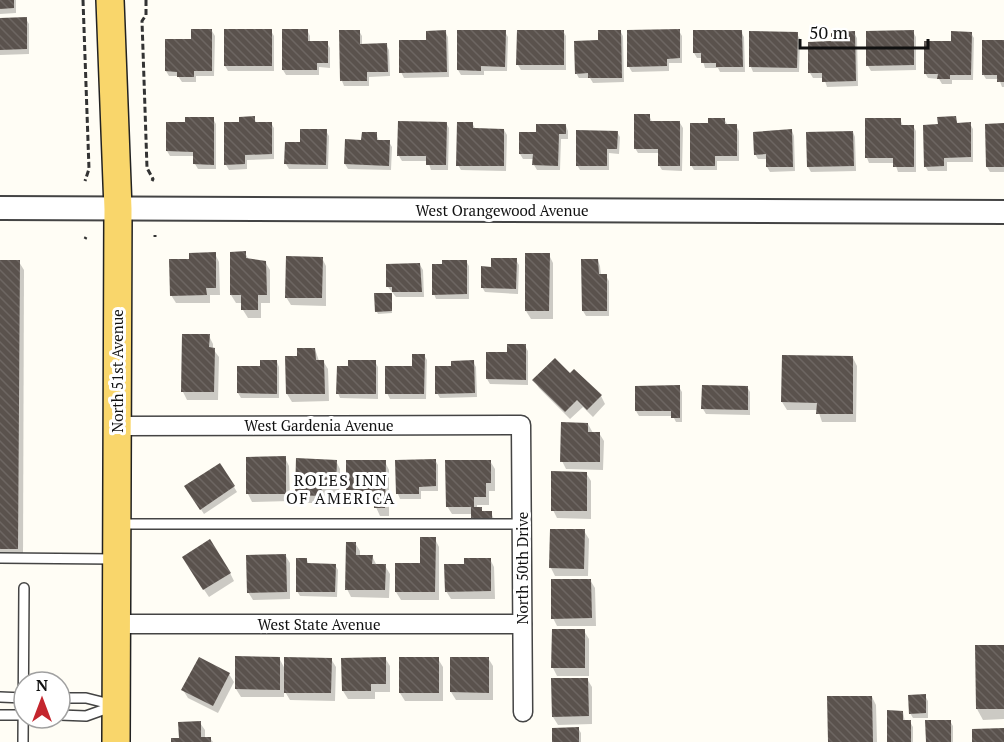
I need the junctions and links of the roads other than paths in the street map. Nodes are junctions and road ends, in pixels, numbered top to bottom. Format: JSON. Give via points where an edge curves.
{"nodes":[{"id":1,"x":110,"y":0,"type":"edge"},
{"id":2,"x":0,"y":208,"type":"edge"},
{"id":3,"x":118,"y":209,"type":"junction"},
{"id":4,"x":1004,"y":212,"type":"edge"},
{"id":5,"x":521,"y":425,"type":"joint"},
{"id":6,"x":116,"y":426,"type":"junction"},
{"id":7,"x":117,"y":524,"type":"junction"},
{"id":8,"x":522,"y":524,"type":"junction"},
{"id":9,"x":0,"y":558,"type":"edge"},
{"id":10,"x":116,"y":559,"type":"junction"},
{"id":11,"x":24,"y":588,"type":"dead end"},
{"id":12,"x":116,"y":624,"type":"junction"},
{"id":13,"x":522,"y":624,"type":"junction"},
{"id":14,"x":23,"y":670,"type":"edge"},
{"id":15,"x":72,"y":698,"type":"edge"},
{"id":16,"x":116,"y":705,"type":"junction"},
{"id":17,"x":523,"y":712,"type":"dead end"},
{"id":18,"x":72,"y":715,"type":"edge"},
{"id":19,"x":116,"y":742,"type":"edge"}],
"edges":[{"from":1,"to":3,"type":"main road","name":"North 51st Avenue"},
{"from":2,"to":3,"type":"street","name":"West Orangewood Avenue"},
{"from":3,"to":4,"type":"street","name":"West Orangewood Avenue"},
{"from":3,"to":6,"type":"main road","name":"North 51st Avenue"},
{"from":5,"to":6,"type":"street","name":"West Gardenia Avenue"},
{"from":5,"to":8,"type":"street","name":"North 50th Drive"},
{"from":6,"to":7,"type":"main road","name":"North 51st Avenue"},
{"from":7,"to":8,"type":"lane"},
{"from":7,"to":10,"type":"main road","name":"North 51st Avenue"},
{"from":8,"to":13,"type":"street","name":"North 50th Drive"},
{"from":9,"to":10,"type":"lane"},
{"from":10,"to":12,"type":"main road","name":"North 51st Avenue"},
{"from":11,"to":14,"type":"lane"},
{"from":12,"to":13,"type":"street","name":"West State Avenue"},
{"from":12,"to":16,"type":"main road","name":"North 51st Avenue"},
{"from":13,"to":17,"type":"street","name":"North 50th Drive"},
{"from":15,"to":16,"type":"lane"},
{"from":16,"to":18,"type":"lane","via":[[86,716]]},
{"from":16,"to":19,"type":"main road","name":"North 51st Avenue"}]}
